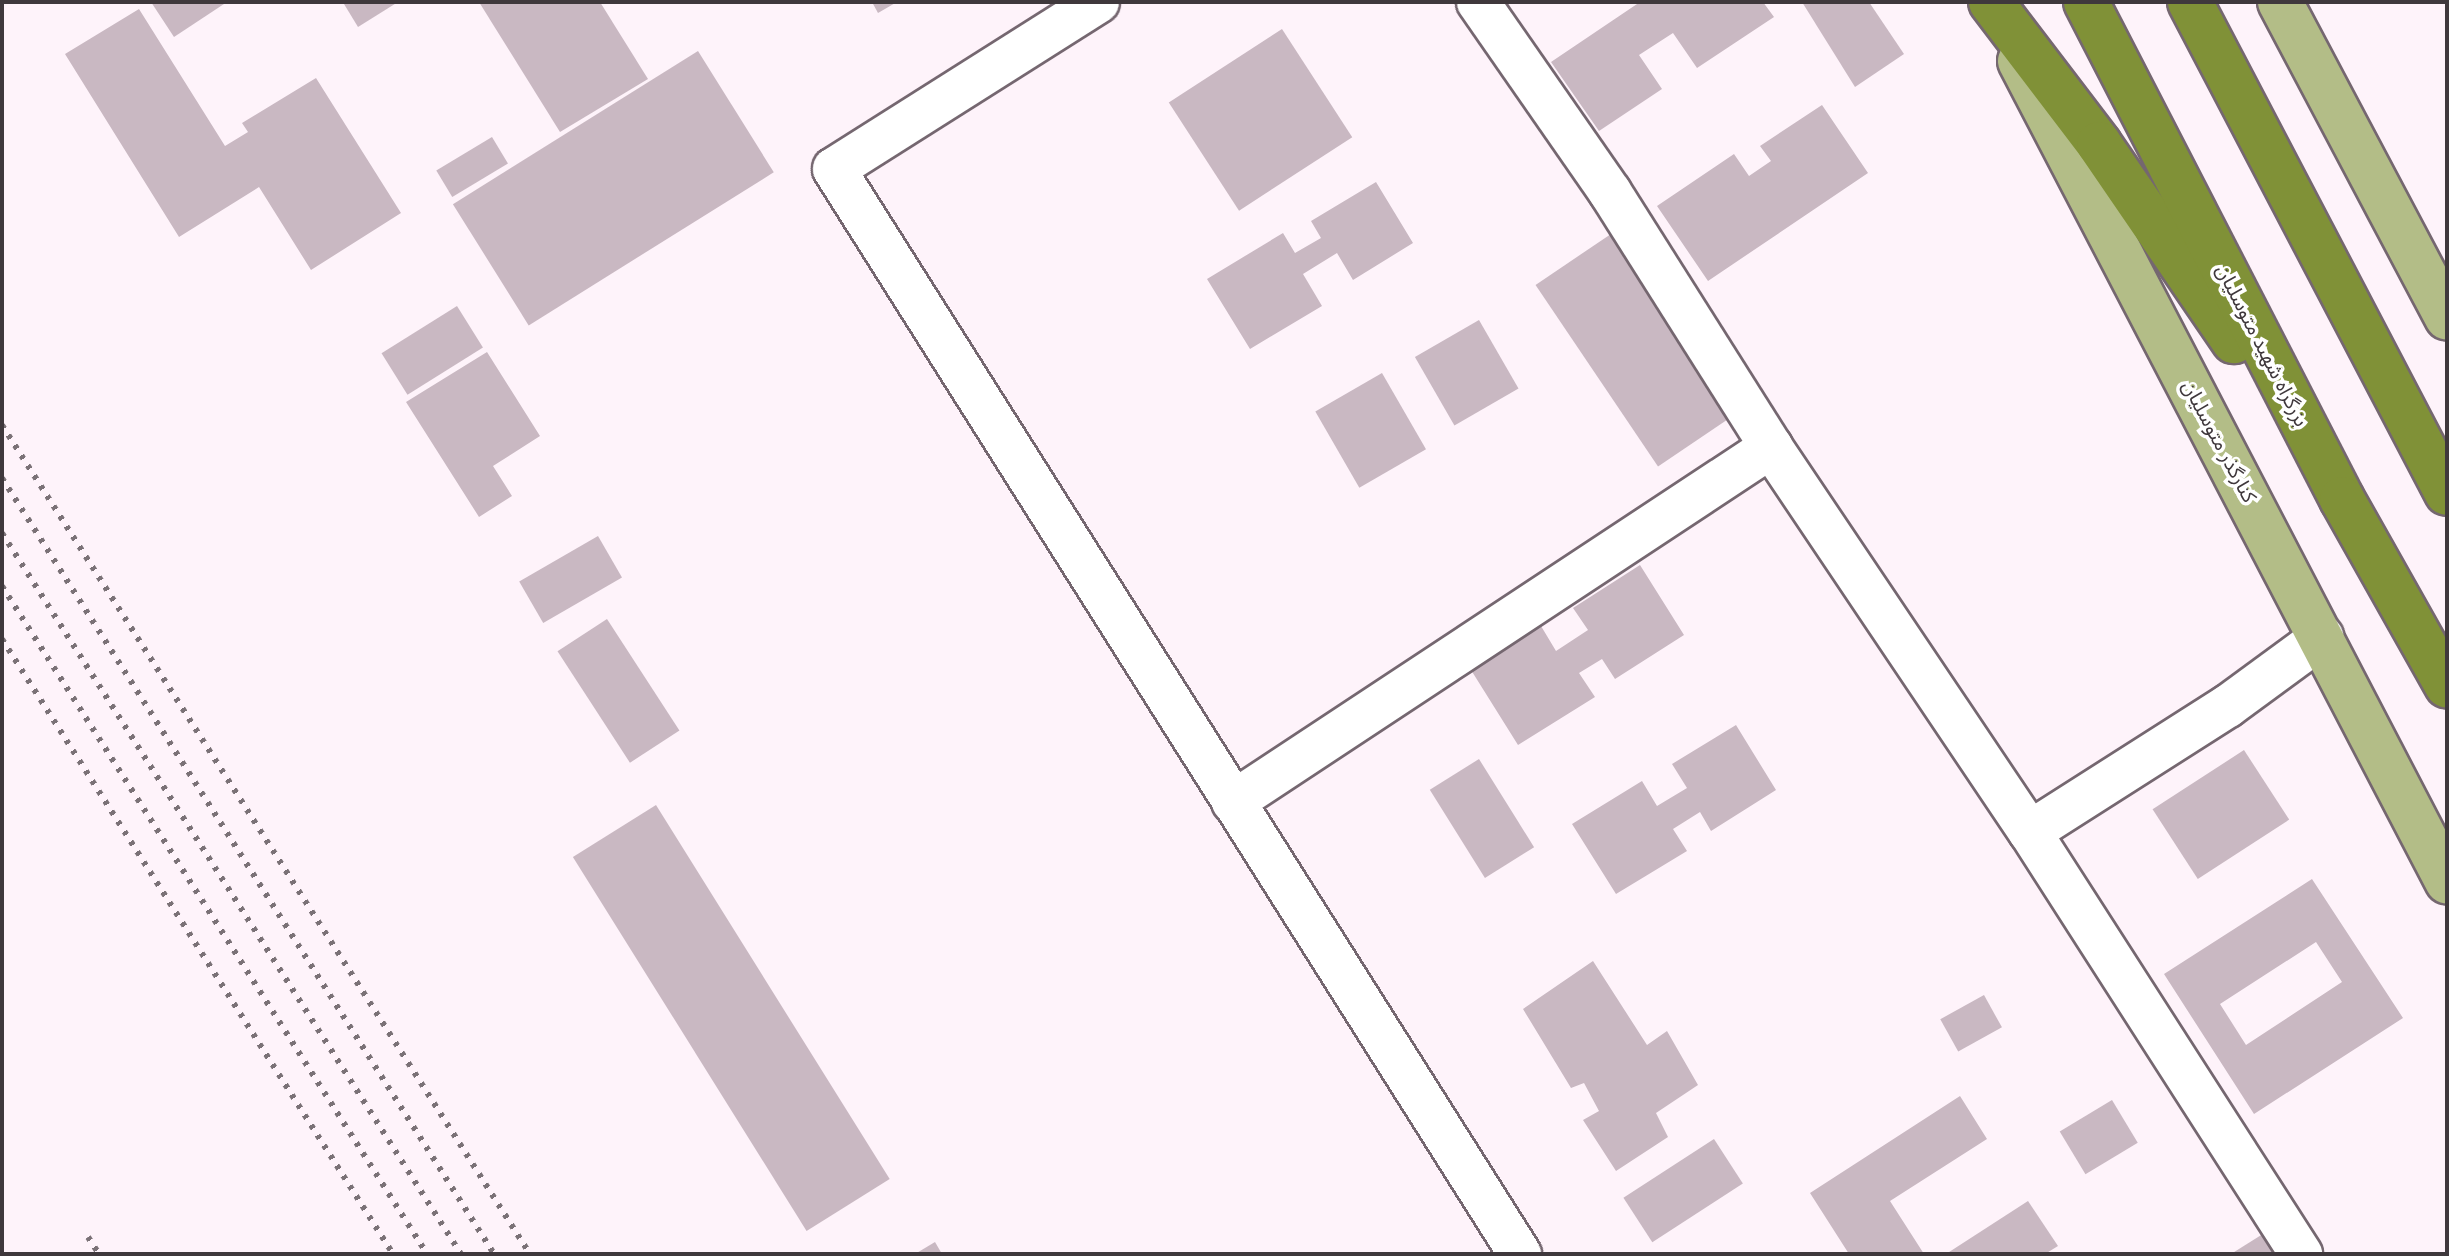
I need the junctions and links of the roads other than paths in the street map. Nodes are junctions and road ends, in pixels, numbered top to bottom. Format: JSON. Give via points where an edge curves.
{"nodes":[{"id":1,"x":1098,"y":2,"type":"edge"},
{"id":2,"x":1478,"y":2,"type":"edge"},
{"id":3,"x":1990,"y":2,"type":"edge"},
{"id":4,"x":2086,"y":2,"type":"edge"},
{"id":5,"x":2190,"y":2,"type":"edge"},
{"id":6,"x":2280,"y":2,"type":"edge"},
{"id":7,"x":2447,"y":318,"type":"edge"},
{"id":8,"x":1771,"y":447,"type":"junction"},
{"id":9,"x":2447,"y":493,"type":"edge"},
{"id":10,"x":2342,"y":499,"type":"junction"},
{"id":11,"x":2322,"y":637,"type":"junction"},
{"id":12,"x":2447,"y":685,"type":"edge"},
{"id":13,"x":1233,"y":802,"type":"junction"},
{"id":14,"x":2030,"y":832,"type":"junction"},
{"id":15,"x":2447,"y":881,"type":"edge"},
{"id":16,"x":1520,"y":1254,"type":"edge"},
{"id":17,"x":2301,"y":1254,"type":"edge"}],
"edges":[{"from":1,"to":13,"type":"street","via":[[834,169]]},
{"from":2,"to":8,"type":"street","via":[[1610,192]]},
{"from":3,"to":10,"type":"highway","via":[[2099,144]]},
{"from":3,"to":11,"type":"main road","name":"کنارگذر متوسلیان"},
{"from":4,"to":10,"type":"highway","name":"بزرگراه شهید متوسلیان"},
{"from":5,"to":9,"type":"highway"},
{"from":6,"to":7,"type":"main road"},
{"from":8,"to":13,"type":"street"},
{"from":8,"to":14,"type":"street"},
{"from":10,"to":12,"type":"highway","name":"بزرگراه شهید متوسلیان"},
{"from":11,"to":14,"type":"street","via":[[2228,706]]},
{"from":11,"to":15,"type":"main road","name":"کنارگذر متوسلیان"},
{"from":13,"to":16,"type":"street"},
{"from":14,"to":17,"type":"street"}]}
